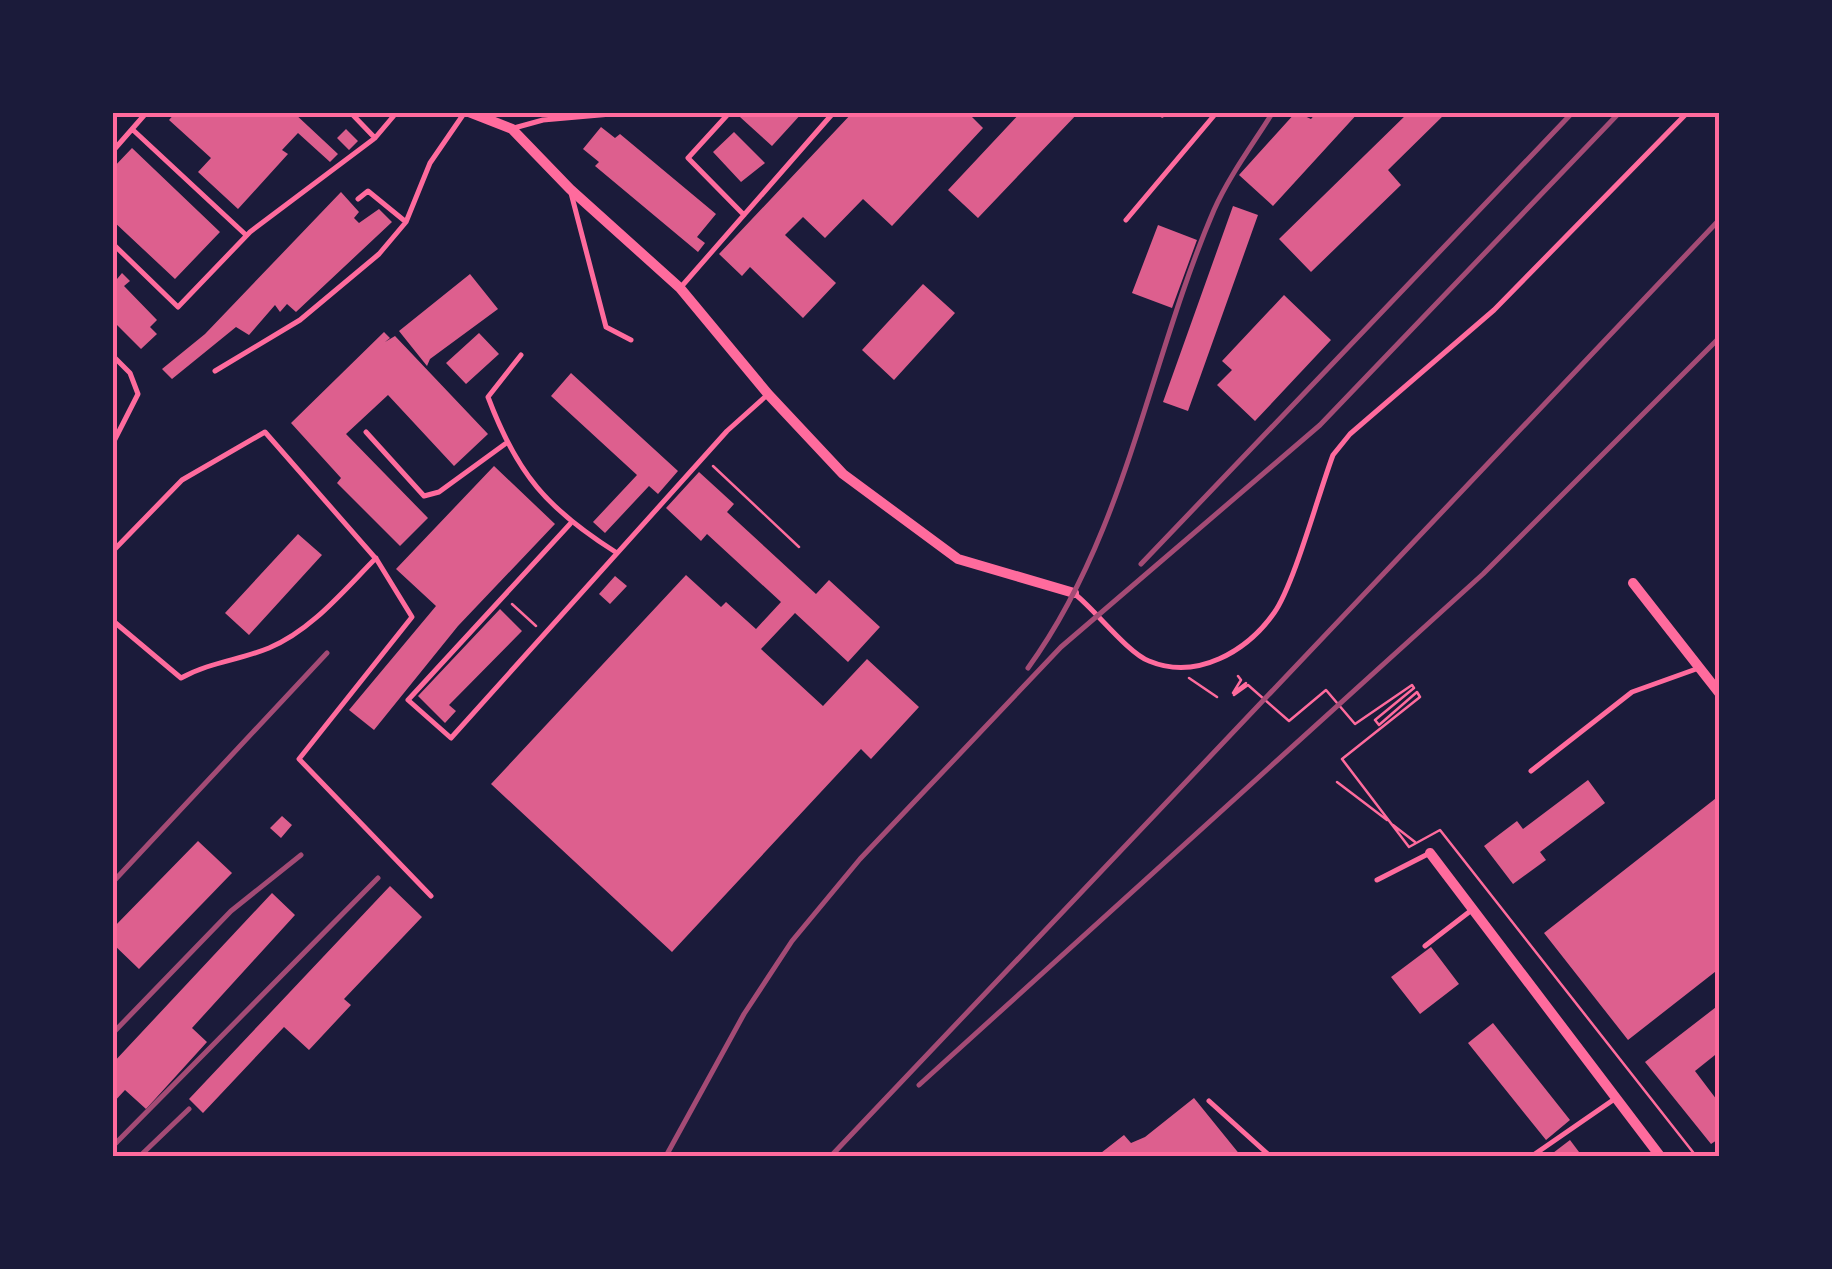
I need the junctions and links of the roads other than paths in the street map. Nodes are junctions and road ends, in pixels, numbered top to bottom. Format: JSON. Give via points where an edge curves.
{"nodes":[{"id":1,"x":147,"y":112,"type":"edge"},
{"id":2,"x":350,"y":112,"type":"edge"},
{"id":3,"x":396,"y":112,"type":"edge"},
{"id":4,"x":467,"y":112,"type":"edge"},
{"id":5,"x":634,"y":112,"type":"edge"},
{"id":6,"x":730,"y":112,"type":"edge"},
{"id":7,"x":834,"y":112,"type":"edge"},
{"id":8,"x":1217,"y":112,"type":"edge"},
{"id":9,"x":1688,"y":112,"type":"edge"},
{"id":10,"x":512,"y":129,"type":"junction"},
{"id":11,"x":132,"y":130,"type":"junction"},
{"id":12,"x":375,"y":138,"type":"junction"},
{"id":13,"x":112,"y":152,"type":"edge"},
{"id":14,"x":570,"y":190,"type":"junction"},
{"id":15,"x":358,"y":199,"type":"dead end"},
{"id":16,"x":744,"y":215,"type":"junction"},
{"id":17,"x":1126,"y":220,"type":"dead end"},
{"id":18,"x":406,"y":222,"type":"junction"},
{"id":19,"x":246,"y":235,"type":"junction"},
{"id":20,"x":112,"y":243,"type":"edge"},
{"id":21,"x":680,"y":288,"type":"junction"},
{"id":22,"x":631,"y":340,"type":"dead end"},
{"id":23,"x":112,"y":355,"type":"edge"},
{"id":24,"x":521,"y":356,"type":"dead end"},
{"id":25,"x":215,"y":372,"type":"dead end"},
{"id":26,"x":768,"y":394,"type":"junction"},
{"id":27,"x":366,"y":432,"type":"dead end"},
{"id":28,"x":115,"y":435,"type":"edge"},
{"id":29,"x":505,"y":444,"type":"junction"},
{"id":30,"x":112,"y":445,"type":"edge"},
{"id":31,"x":570,"y":524,"type":"junction"},
{"id":32,"x":112,"y":536,"type":"edge"},
{"id":33,"x":119,"y":546,"type":"junction"},
{"id":34,"x":112,"y":552,"type":"edge"},
{"id":35,"x":617,"y":552,"type":"junction"},
{"id":36,"x":376,"y":558,"type":"junction"},
{"id":37,"x":1633,"y":584,"type":"dead end"},
{"id":38,"x":1074,"y":593,"type":"joint"},
{"id":39,"x":112,"y":620,"type":"edge"},
{"id":40,"x":1699,"y":668,"type":"junction"},
{"id":41,"x":1720,"y":694,"type":"edge"},
{"id":42,"x":1531,"y":772,"type":"dead end"},
{"id":43,"x":1430,"y":853,"type":"joint"},
{"id":44,"x":1377,"y":880,"type":"dead end"},
{"id":45,"x":432,"y":896,"type":"dead end"},
{"id":46,"x":1473,"y":910,"type":"junction"},
{"id":47,"x":1425,"y":946,"type":"dead end"},
{"id":48,"x":1616,"y":1098,"type":"junction"},
{"id":49,"x":1209,"y":1100,"type":"dead end"},
{"id":50,"x":1270,"y":1156,"type":"edge"},
{"id":51,"x":1532,"y":1156,"type":"edge"},
{"id":52,"x":1660,"y":1156,"type":"edge"}],
"edges":[{"from":1,"to":11,"type":"lane"},
{"from":2,"to":12,"type":"lane"},
{"from":3,"to":12,"type":"lane"},
{"from":4,"to":10,"type":"street"},
{"from":4,"to":18,"type":"lane","via":[[430,163]]},
{"from":5,"to":10,"type":"lane"},
{"from":6,"to":16,"type":"lane","via":[[688,158]]},
{"from":7,"to":16,"type":"lane"},
{"from":8,"to":17,"type":"lane"},
{"from":9,"to":38,"type":"lane","via":[[1494,310],[1350,434],[1333,455],[1276,610],[1250,640],[1215,663],[1176,668],[1146,661]]},
{"from":10,"to":14,"type":"street"},
{"from":11,"to":13,"type":"lane"},
{"from":11,"to":19,"type":"lane"},
{"from":12,"to":19,"type":"lane"},
{"from":14,"to":21,"type":"street"},
{"from":14,"to":22,"type":"lane","via":[[606,327]]},
{"from":15,"to":18,"type":"lane","via":[[368,190]]},
{"from":16,"to":21,"type":"lane"},
{"from":18,"to":25,"type":"lane","via":[[379,254],[300,320]]},
{"from":19,"to":20,"type":"lane","via":[[178,307]]},
{"from":21,"to":26,"type":"street"},
{"from":23,"to":28,"type":"lane","via":[[138,394]]},
{"from":24,"to":29,"type":"lane","via":[[488,396]]},
{"from":26,"to":35,"type":"lane"},
{"from":26,"to":38,"type":"street","via":[[843,474],[958,559]]},
{"from":27,"to":29,"type":"lane","via":[[424,496]]},
{"from":28,"to":30,"type":"lane"},
{"from":29,"to":31,"type":"lane"},
{"from":31,"to":35,"type":"lane"},
{"from":31,"to":35,"type":"lane","via":[[408,700],[451,738]]},
{"from":32,"to":33,"type":"lane"},
{"from":33,"to":34,"type":"lane"},
{"from":33,"to":36,"type":"lane","via":[[182,480],[265,432]]},
{"from":36,"to":39,"type":"lane","via":[[306,626],[269,648],[211,662],[181,678]]},
{"from":36,"to":45,"type":"lane","via":[[412,617],[299,759]]},
{"from":37,"to":40,"type":"street"},
{"from":40,"to":41,"type":"street"},
{"from":40,"to":42,"type":"lane","via":[[1632,692]]},
{"from":43,"to":44,"type":"lane"},
{"from":43,"to":46,"type":"street"},
{"from":46,"to":47,"type":"lane"},
{"from":46,"to":48,"type":"street"},
{"from":48,"to":51,"type":"lane"},
{"from":48,"to":52,"type":"street"},
{"from":49,"to":50,"type":"lane"}]}
